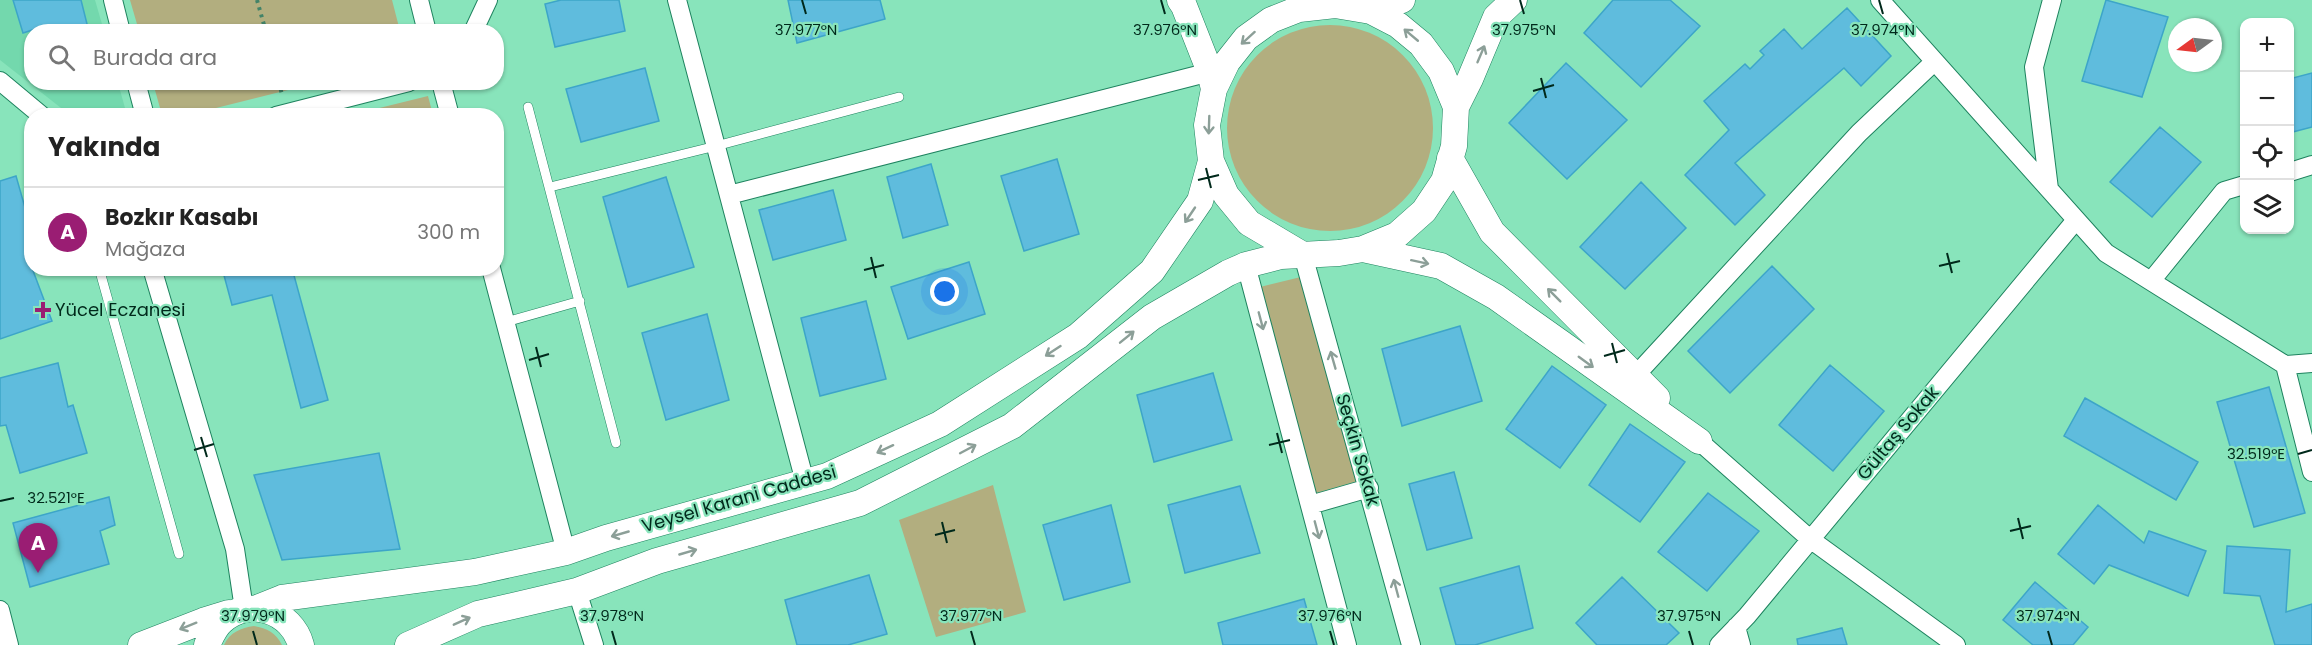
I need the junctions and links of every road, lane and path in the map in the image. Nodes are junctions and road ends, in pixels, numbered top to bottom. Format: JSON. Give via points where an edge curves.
{"nodes":[{"id":1,"x":113,"y":0,"type":"edge"},
{"id":2,"x":257,"y":0,"type":"edge"},
{"id":3,"x":419,"y":0,"type":"edge"},
{"id":4,"x":488,"y":0,"type":"edge"},
{"id":5,"x":1180,"y":0,"type":"edge"},
{"id":6,"x":1402,"y":0,"type":"edge"},
{"id":7,"x":1514,"y":0,"type":"edge"},
{"id":8,"x":1880,"y":0,"type":"edge"},
{"id":9,"x":2052,"y":0,"type":"edge"},
{"id":10,"x":676,"y":1,"type":"edge"},
{"id":11,"x":1290,"y":5,"type":"edge"},
{"id":12,"x":1371,"y":11,"type":"junction"},
{"id":13,"x":120,"y":24,"type":"edge"},
{"id":14,"x":264,"y":24,"type":"edge"},
{"id":15,"x":426,"y":24,"type":"edge"},
{"id":16,"x":477,"y":24,"type":"edge"},
{"id":17,"x":1934,"y":62,"type":"junction"},
{"id":18,"x":0,"y":81,"type":"edge"},
{"id":19,"x":1212,"y":81,"type":"junction"},
{"id":20,"x":138,"y":90,"type":"edge"},
{"id":21,"x":378,"y":90,"type":"edge"},
{"id":22,"x":443,"y":90,"type":"edge"},
{"id":23,"x":899,"y":97,"type":"dead end"},
{"id":24,"x":1456,"y":106,"type":"junction"},
{"id":25,"x":528,"y":107,"type":"dead end"},
{"id":26,"x":32,"y":108,"type":"edge"},
{"id":27,"x":143,"y":108,"type":"edge"},
{"id":28,"x":307,"y":108,"type":"edge"},
{"id":29,"x":448,"y":108,"type":"edge"},
{"id":30,"x":716,"y":146,"type":"junction"},
{"id":31,"x":1450,"y":158,"type":"junction"},
{"id":32,"x":1211,"y":161,"type":"junction"},
{"id":33,"x":2312,"y":165,"type":"edge"},
{"id":34,"x":2294,"y":170,"type":"edge"},
{"id":35,"x":2240,"y":186,"type":"edge"},
{"id":36,"x":550,"y":187,"type":"junction"},
{"id":37,"x":2049,"y":189,"type":"junction"},
{"id":38,"x":729,"y":195,"type":"junction"},
{"id":39,"x":2076,"y":220,"type":"junction"},
{"id":40,"x":1363,"y":249,"type":"junction"},
{"id":41,"x":1303,"y":255,"type":"junction"},
{"id":42,"x":1246,"y":265,"type":"junction"},
{"id":43,"x":101,"y":276,"type":"edge"},
{"id":44,"x":154,"y":276,"type":"edge"},
{"id":45,"x":493,"y":276,"type":"edge"},
{"id":46,"x":2151,"y":281,"type":"junction"},
{"id":47,"x":580,"y":301,"type":"junction"},
{"id":48,"x":506,"y":322,"type":"junction"},
{"id":49,"x":2312,"y":363,"type":"edge"},
{"id":50,"x":2285,"y":365,"type":"junction"},
{"id":51,"x":1635,"y":376,"type":"junction"},
{"id":52,"x":1699,"y":441,"type":"junction"},
{"id":53,"x":616,"y":443,"type":"dead end"},
{"id":54,"x":2312,"y":472,"type":"edge"},
{"id":55,"x":805,"y":482,"type":"junction"},
{"id":56,"x":1369,"y":488,"type":"junction"},
{"id":57,"x":1310,"y":505,"type":"junction"},
{"id":58,"x":1810,"y":539,"type":"junction"},
{"id":59,"x":566,"y":552,"type":"junction"},
{"id":60,"x":179,"y":554,"type":"dead end"},
{"id":61,"x":577,"y":591,"type":"junction"},
{"id":62,"x":0,"y":610,"type":"edge"},
{"id":63,"x":245,"y":610,"type":"junction"},
{"id":64,"x":1736,"y":627,"type":"junction"},
{"id":65,"x":9,"y":645,"type":"edge"},
{"id":66,"x":141,"y":645,"type":"edge"},
{"id":67,"x":207,"y":645,"type":"edge"},
{"id":68,"x":301,"y":645,"type":"edge"},
{"id":69,"x":408,"y":645,"type":"edge"},
{"id":70,"x":594,"y":645,"type":"edge"},
{"id":71,"x":1347,"y":645,"type":"edge"},
{"id":72,"x":1411,"y":645,"type":"edge"},
{"id":73,"x":1719,"y":645,"type":"edge"},
{"id":74,"x":1741,"y":645,"type":"edge"},
{"id":75,"x":1956,"y":645,"type":"edge"}],
"edges":[{"from":1,"to":13,"type":"street"},
{"from":2,"to":14,"type":"path"},
{"from":3,"to":15,"type":"street"},
{"from":4,"to":16,"type":"street"},
{"from":5,"to":19,"type":"main road"},
{"from":6,"to":12,"type":"main road"},
{"from":24,"to":7,"type":"main road","one_way":true,"via":[[1496,17]]},
{"from":8,"to":17,"type":"street"},
{"from":9,"to":37,"type":"street","via":[[2034,67]]},
{"from":10,"to":30,"type":"street"},
{"from":11,"to":12,"type":"main road","via":[[1335,5]]},
{"from":11,"to":19,"type":"main road","one_way":true,"via":[[1246,38]]},
{"from":24,"to":12,"type":"main road","one_way":true,"via":[[1441,70],[1421,44],[1398,25]]},
{"from":17,"to":37,"type":"street"},
{"from":17,"to":51,"type":"street","via":[[1859,133]]},
{"from":18,"to":26,"type":"street"},
{"from":19,"to":32,"type":"main road","one_way":true,"via":[[1207,125]]},
{"from":19,"to":38,"type":"street"},
{"from":20,"to":27,"type":"street"},
{"from":21,"to":28,"type":"street"},
{"from":22,"to":29,"type":"street"},
{"from":23,"to":30,"type":"lane"},
{"from":24,"to":31,"type":"main road"},
{"from":25,"to":36,"type":"lane"},
{"from":30,"to":36,"type":"lane"},
{"from":30,"to":38,"type":"street"},
{"from":31,"to":40,"type":"main road","via":[[1444,181],[1424,211],[1396,235]]},
{"from":51,"to":31,"type":"main road","one_way":true,"via":[[1492,232]]},
{"from":32,"to":41,"type":"main road","via":[[1226,195],[1249,223]]},
{"from":32,"to":55,"type":"main road","name":"Veysel Karani Caddesi","one_way":true,"via":[[1200,201],[1152,271],[1078,336],[940,424],[827,476]]},
{"from":33,"to":34,"type":"street"},
{"from":35,"to":46,"type":"street","via":[[2224,191]]},
{"from":36,"to":47,"type":"lane"},
{"from":37,"to":39,"type":"street"},
{"from":38,"to":55,"type":"street"},
{"from":39,"to":46,"type":"street","via":[[2106,253]]},
{"from":39,"to":58,"type":"street","name":"Gültaş Sokak"},
{"from":40,"to":41,"type":"main road","name":"Veysel Karani Caddesi"},
{"from":40,"to":52,"type":"main road","one_way":true,"via":[[1441,266],[1496,297]]},
{"from":41,"to":42,"type":"main road","name":"Veysel Karani Caddesi"},
{"from":56,"to":41,"type":"street","name":"Seçkin Sokak","one_way":true},
{"from":42,"to":57,"type":"street","one_way":true},
{"from":61,"to":42,"type":"main road","name":"Veysel Karani Caddesi","one_way":true,"via":[[657,561],[860,503],[913,478],[1012,426],[1152,317]]},
{"from":43,"to":60,"type":"lane"},
{"from":44,"to":63,"type":"street","via":[[235,549]]},
{"from":45,"to":48,"type":"street"},
{"from":46,"to":50,"type":"street"},
{"from":47,"to":48,"type":"lane"},
{"from":47,"to":53,"type":"lane"},
{"from":48,"to":59,"type":"street"},
{"from":49,"to":50,"type":"street"},
{"from":50,"to":54,"type":"street"},
{"from":51,"to":52,"type":"main road"},
{"from":52,"to":58,"type":"street"},
{"from":55,"to":59,"type":"main road","name":"Veysel Karani Caddesi","one_way":true,"via":[[606,537]]},
{"from":56,"to":57,"type":"street"},
{"from":72,"to":56,"type":"street","name":"Seçkin Sokak","one_way":true},
{"from":57,"to":71,"type":"street","one_way":true},
{"from":58,"to":64,"type":"street","name":"Gültaş Sokak"},
{"from":58,"to":75,"type":"street"},
{"from":59,"to":63,"type":"main road","name":"Veysel Karani Caddesi","via":[[475,572],[282,598]]},
{"from":69,"to":61,"type":"main road","name":"Veysel Karani Caddesi","one_way":true,"via":[[478,614]]},
{"from":61,"to":70,"type":"street"},
{"from":62,"to":65,"type":"street"},
{"from":63,"to":66,"type":"main road","name":"Veysel Karani Caddesi","one_way":true},
{"from":63,"to":67,"type":"main road","via":[[222,620]]},
{"from":63,"to":68,"type":"main road","via":[[266,609],[280,615],[291,625]]},
{"from":64,"to":73,"type":"street","name":"Gültaş Sokak"},
{"from":64,"to":74,"type":"street"}]}
